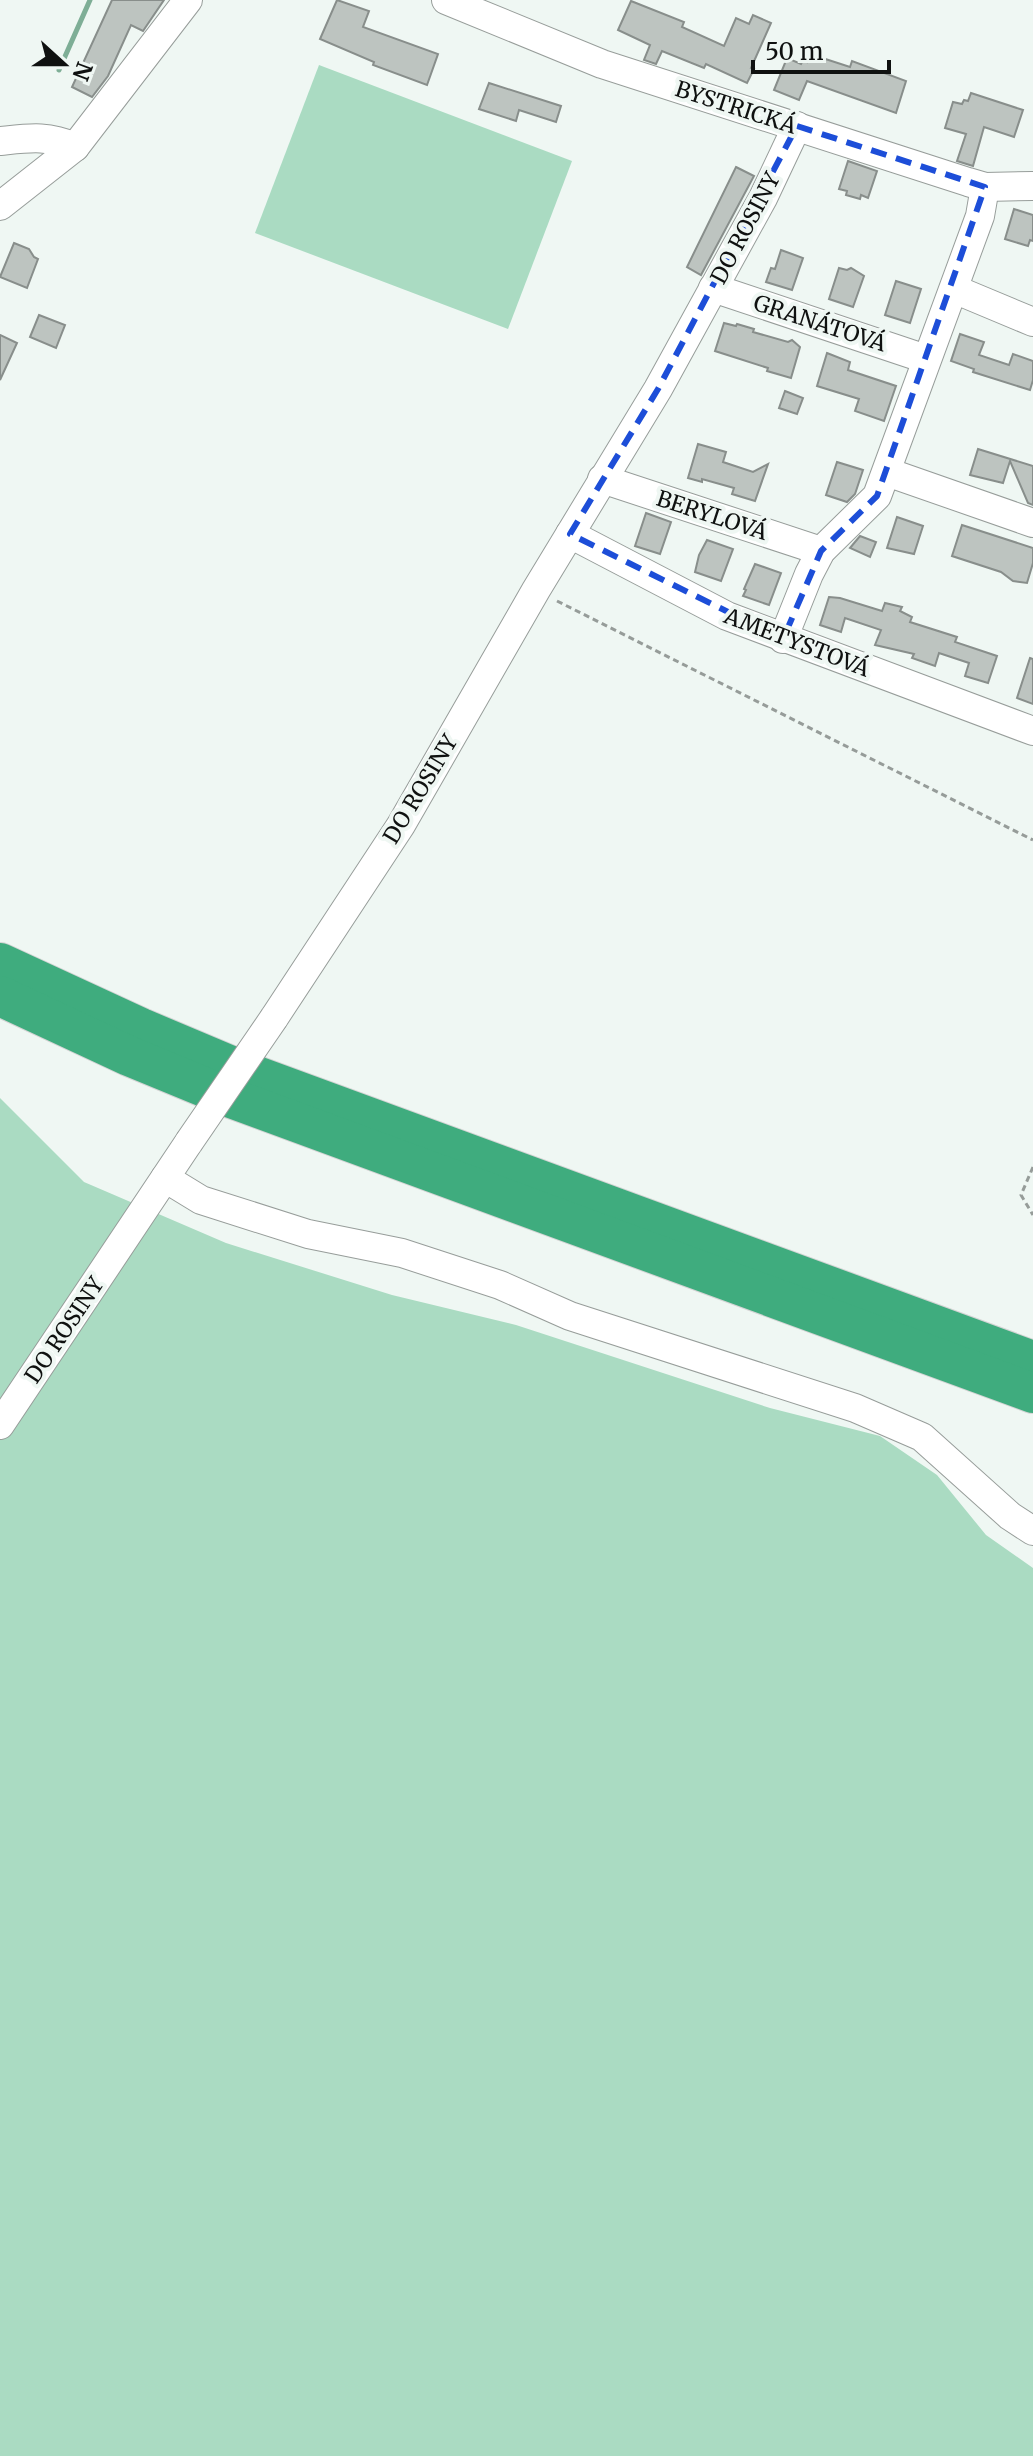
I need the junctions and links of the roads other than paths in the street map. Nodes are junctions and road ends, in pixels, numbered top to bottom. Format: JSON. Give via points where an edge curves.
{"nodes":[{"id":1,"x":446,"y":0,"type":"edge"},
{"id":2,"x":186,"y":1,"type":"edge"},
{"id":3,"x":797,"y":126,"type":"junction"},
{"id":4,"x":0,"y":141,"type":"edge"},
{"id":5,"x":75,"y":147,"type":"junction"},
{"id":6,"x":1033,"y":186,"type":"edge"},
{"id":7,"x":985,"y":187,"type":"junction"},
{"id":8,"x":0,"y":206,"type":"edge"},
{"id":9,"x":713,"y":288,"type":"junction"},
{"id":10,"x":954,"y":289,"type":"junction"},
{"id":11,"x":1033,"y":322,"type":"edge"},
{"id":12,"x":926,"y":359,"type":"junction"},
{"id":13,"x":887,"y":472,"type":"junction"},
{"id":14,"x":602,"y":479,"type":"junction"},
{"id":15,"x":1033,"y":523,"type":"edge"},
{"id":16,"x":570,"y":534,"type":"junction"},
{"id":17,"x":821,"y":551,"type":"junction"},
{"id":18,"x":783,"y":639,"type":"junction"},
{"id":19,"x":1033,"y":731,"type":"edge"},
{"id":20,"x":0,"y":963,"type":"edge"},
{"id":21,"x":0,"y":996,"type":"edge"},
{"id":22,"x":165,"y":1178,"type":"junction"},
{"id":23,"x":1033,"y":1361,"type":"edge"},
{"id":24,"x":1033,"y":1393,"type":"edge"},
{"id":25,"x":0,"y":1425,"type":"edge"},
{"id":26,"x":1033,"y":1531,"type":"edge"}],
"edges":[{"from":1,"to":3,"type":"street","name":"BYSTRICKÁ","via":[[602,64]]},
{"from":2,"to":5,"type":"street"},
{"from":3,"to":7,"type":"street","name":"BYSTRICKÁ"},
{"from":3,"to":9,"type":"street","name":"DO ROSINY"},
{"from":4,"to":5,"type":"street","via":[[38,137]]},
{"from":5,"to":8,"type":"street"},
{"from":6,"to":7,"type":"street","name":"BYSTRICKÁ"},
{"from":7,"to":10,"type":"street"},
{"from":9,"to":12,"type":"street","name":"GRANÁTOVÁ"},
{"from":9,"to":14,"type":"street","name":"DO ROSINY"},
{"from":10,"to":11,"type":"street"},
{"from":10,"to":12,"type":"street"},
{"from":12,"to":13,"type":"street"},
{"from":13,"to":15,"type":"street"},
{"from":13,"to":17,"type":"street","via":[[877,496]]},
{"from":14,"to":16,"type":"street","name":"DO ROSINY"},
{"from":14,"to":17,"type":"street","name":"BERYLOVÁ"},
{"from":16,"to":18,"type":"street","name":"AMETYSTOVÁ","via":[[727,616]]},
{"from":16,"to":22,"type":"street","name":"DO ROSINY","bridge":true,"via":[[401,825]]},
{"from":17,"to":18,"type":"street"},
{"from":18,"to":19,"type":"street","name":"AMETYSTOVÁ"},
{"from":20,"to":23,"type":"highway","via":[[243,1071]]},
{"from":21,"to":24,"type":"highway","via":[[231,1098]]},
{"from":22,"to":25,"type":"street","name":"DO ROSINY"},
{"from":22,"to":26,"type":"street","via":[[201,1200],[308,1234],[402,1253],[500,1285],[570,1316],[855,1408],[922,1437]]}]}
